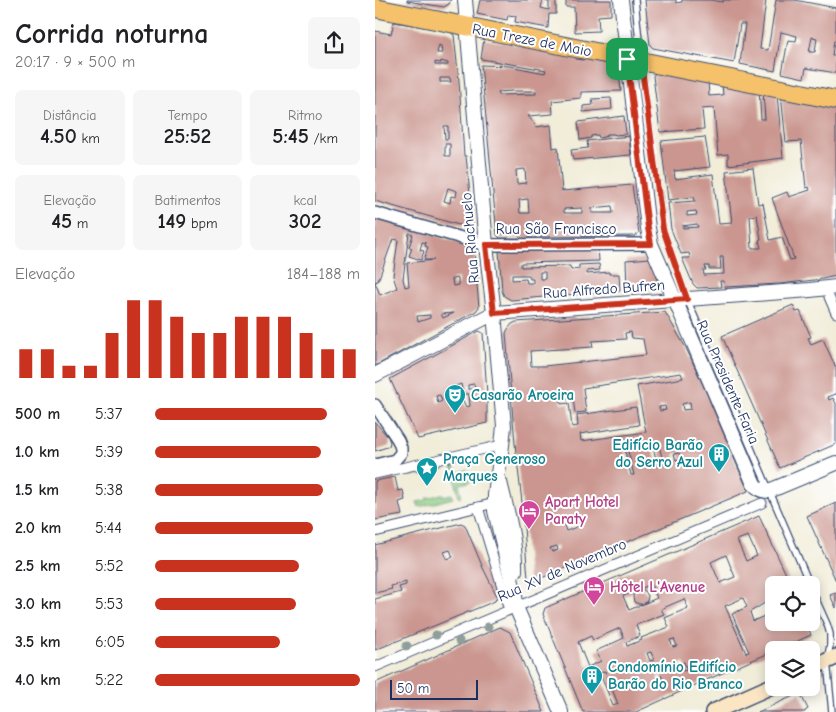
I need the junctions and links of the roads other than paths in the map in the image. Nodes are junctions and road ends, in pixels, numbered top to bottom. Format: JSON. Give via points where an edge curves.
{"nodes":[{"id":1,"x":465,"y":0,"type":"edge"},
{"id":2,"x":621,"y":0,"type":"edge"},
{"id":3,"x":635,"y":0,"type":"edge"},
{"id":4,"x":375,"y":8,"type":"edge"},
{"id":5,"x":468,"y":27,"type":"junction"},
{"id":6,"x":634,"y":60,"type":"junction"},
{"id":7,"x":836,"y":100,"type":"edge"},
{"id":8,"x":375,"y":212,"type":"edge"},
{"id":9,"x":651,"y":244,"type":"junction"},
{"id":10,"x":486,"y":245,"type":"junction"},
{"id":11,"x":833,"y":292,"type":"edge"},
{"id":12,"x":681,"y":299,"type":"junction"},
{"id":13,"x":836,"y":312,"type":"edge"},
{"id":14,"x":494,"y":313,"type":"junction"},
{"id":15,"x":375,"y":375,"type":"edge"},
{"id":16,"x":375,"y":405,"type":"edge"},
{"id":17,"x":503,"y":446,"type":"junction"},
{"id":18,"x":836,"y":463,"type":"edge"},
{"id":19,"x":375,"y":465,"type":"edge"},
{"id":20,"x":497,"y":473,"type":"junction"},
{"id":21,"x":375,"y":474,"type":"edge"},
{"id":22,"x":766,"y":497,"type":"junction"},
{"id":23,"x":495,"y":503,"type":"junction"},
{"id":24,"x":478,"y":507,"type":"junction"},
{"id":25,"x":375,"y":532,"type":"edge"},
{"id":26,"x":806,"y":576,"type":"edge"},
{"id":27,"x":513,"y":604,"type":"junction"},
{"id":28,"x":820,"y":608,"type":"edge"},
{"id":29,"x":831,"y":659,"type":"edge"},
{"id":30,"x":375,"y":667,"type":"edge"},
{"id":31,"x":765,"y":689,"type":"edge"},
{"id":32,"x":561,"y":712,"type":"edge"},
{"id":33,"x":713,"y":712,"type":"edge"},
{"id":34,"x":832,"y":712,"type":"edge"}],
"edges":[{"from":1,"to":5,"type":"street","name":"Rua Riachuelo"},
{"from":2,"to":6,"type":"street","name":"Rua Presidente Faria"},
{"from":3,"to":6,"type":"lane"},
{"from":4,"to":5,"type":"main road","name":"Rua Treze de Maio"},
{"from":5,"to":6,"type":"main road","name":"Rua Treze de Maio"},
{"from":5,"to":10,"type":"street","name":"Rua Riachuelo"},
{"from":6,"to":7,"type":"main road","name":"Rua Treze de Maio"},
{"from":6,"to":9,"type":"street","name":"Rua Presidente Faria"},
{"from":6,"to":12,"type":"lane","via":[[663,229]]},
{"from":8,"to":10,"type":"street","name":"Rua São Francisco"},
{"from":9,"to":10,"type":"street","name":"Rua São Francisco"},
{"from":9,"to":12,"type":"street","name":"Rua Presidente Faria"},
{"from":10,"to":14,"type":"street","name":"Rua Riachuelo"},
{"from":11,"to":12,"type":"street","name":"Rua Alfredo Bufren","via":[[810,290]]},
{"from":11,"to":13,"type":"street"},
{"from":12,"to":14,"type":"street","name":"Rua Alfredo Bufren"},
{"from":12,"to":22,"type":"street","name":"Rua Presidente Faria","via":[[754,484],[763,490]]},
{"from":14,"to":15,"type":"street"},
{"from":14,"to":17,"type":"street","name":"Rua Riachuelo"},
{"from":16,"to":19,"type":"street","via":[[401,448],[395,460]]},
{"from":17,"to":20,"type":"street","name":"Rua Riachuelo"},
{"from":17,"to":21,"type":"street"},
{"from":18,"to":22,"type":"street","name":"Rua XV de Novembro"},
{"from":20,"to":23,"type":"street","name":"Rua Riachuelo"},
{"from":20,"to":27,"type":"street","name":"Rua Riachuelo","via":[[512,531],[515,562]]},
{"from":22,"to":26,"type":"lane","name":"Rua Presidente Faria"},
{"from":22,"to":27,"type":"street","name":"Rua XV de Novembro"},
{"from":23,"to":24,"type":"street"},
{"from":23,"to":27,"type":"street","name":"Rua Riachuelo"},
{"from":24,"to":25,"type":"street"},
{"from":24,"to":27,"type":"street"},
{"from":27,"to":30,"type":"street","name":"Rua XV de Novembro"},
{"from":27,"to":32,"type":"street"},
{"from":28,"to":29,"type":"lane","name":"Rua Presidente Faria","via":[[830,634]]},
{"from":29,"to":34,"type":"lane","name":"Rua Presidente Faria"},
{"from":31,"to":33,"type":"main road"}]}
